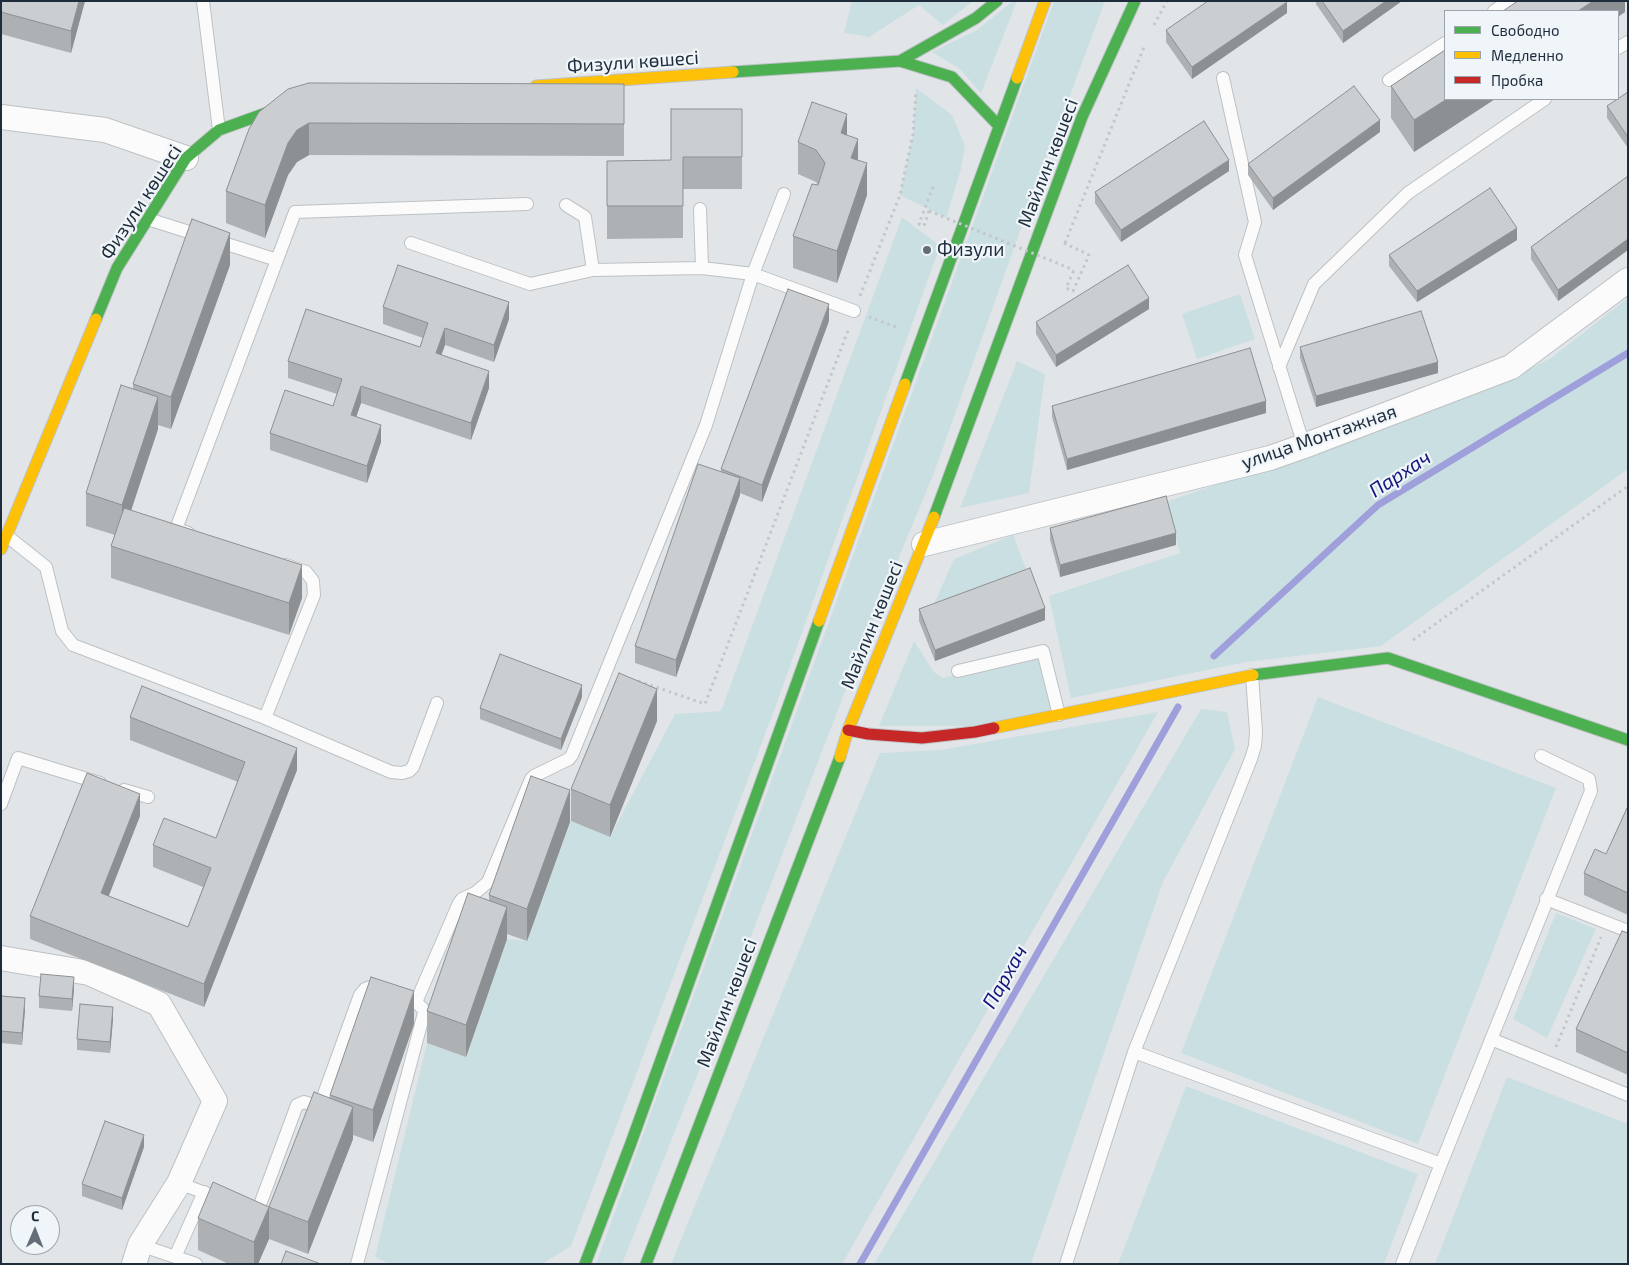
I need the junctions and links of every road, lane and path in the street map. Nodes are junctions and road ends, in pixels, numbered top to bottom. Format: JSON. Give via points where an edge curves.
{"nodes":[{"id":1,"x":203,"y":1,"type":"edge"},
{"id":2,"x":997,"y":1,"type":"edge"},
{"id":3,"x":1045,"y":1,"type":"edge"},
{"id":4,"x":1135,"y":1,"type":"edge"},
{"id":5,"x":1509,"y":1,"type":"edge"},
{"id":6,"x":1496,"y":10,"type":"edge"},
{"id":7,"x":1444,"y":44,"type":"edge"},
{"id":8,"x":900,"y":61,"type":"junction"},
{"id":9,"x":1223,"y":78,"type":"dead end"},
{"id":10,"x":1389,"y":80,"type":"dead end"},
{"id":11,"x":524,"y":87,"type":"edge"},
{"id":12,"x":1544,"y":100,"type":"edge"},
{"id":13,"x":307,"y":102,"type":"edge"},
{"id":14,"x":5,"y":113,"type":"edge"},
{"id":15,"x":999,"y":126,"type":"junction"},
{"id":16,"x":219,"y":130,"type":"junction"},
{"id":17,"x":186,"y":158,"type":"junction"},
{"id":18,"x":934,"y":184,"type":"dead end"},
{"id":19,"x":784,"y":194,"type":"dead end"},
{"id":20,"x":527,"y":204,"type":"dead end"},
{"id":21,"x":566,"y":205,"type":"dead end"},
{"id":22,"x":700,"y":209,"type":"dead end"},
{"id":23,"x":148,"y":219,"type":"junction"},
{"id":24,"x":1064,"y":243,"type":"dead end"},
{"id":25,"x":412,"y":244,"type":"dead end"},
{"id":26,"x":277,"y":260,"type":"junction"},
{"id":27,"x":702,"y":268,"type":"junction"},
{"id":28,"x":592,"y":270,"type":"junction"},
{"id":29,"x":753,"y":274,"type":"junction"},
{"id":30,"x":1628,"y":280,"type":"edge"},
{"id":31,"x":854,"y":311,"type":"junction"},
{"id":32,"x":896,"y":327,"type":"dead end"},
{"id":33,"x":1279,"y":367,"type":"junction"},
{"id":34,"x":1304,"y":446,"type":"junction"},
{"id":35,"x":1628,"y":486,"type":"edge"},
{"id":36,"x":7,"y":536,"type":"junction"},
{"id":37,"x":204,"y":538,"type":"edge"},
{"id":38,"x":924,"y":544,"type":"junction"},
{"id":39,"x":1,"y":549,"type":"edge"},
{"id":40,"x":278,"y":562,"type":"edge"},
{"id":41,"x":1388,"y":658,"type":"junction"},
{"id":42,"x":606,"y":671,"type":"junction"},
{"id":43,"x":958,"y":672,"type":"dead end"},
{"id":44,"x":1252,"y":675,"type":"junction"},
{"id":45,"x":437,"y":704,"type":"dead end"},
{"id":46,"x":1059,"y":715,"type":"junction"},
{"id":47,"x":265,"y":718,"type":"junction"},
{"id":48,"x":848,"y":730,"type":"junction"},
{"id":49,"x":1628,"y":740,"type":"edge"},
{"id":50,"x":1541,"y":756,"type":"dead end"},
{"id":51,"x":148,"y":798,"type":"dead end"},
{"id":52,"x":1,"y":804,"type":"edge"},
{"id":53,"x":1546,"y":899,"type":"junction"},
{"id":54,"x":1606,"y":923,"type":"junction"},
{"id":55,"x":1628,"y":931,"type":"edge"},
{"id":56,"x":1,"y":958,"type":"edge"},
{"id":57,"x":391,"y":993,"type":"edge"},
{"id":58,"x":1491,"y":1039,"type":"junction"},
{"id":59,"x":1134,"y":1052,"type":"junction"},
{"id":60,"x":1550,"y":1063,"type":"junction"},
{"id":61,"x":1628,"y":1096,"type":"edge"},
{"id":62,"x":1441,"y":1164,"type":"junction"},
{"id":63,"x":179,"y":1183,"type":"junction"},
{"id":64,"x":204,"y":1192,"type":"junction"},
{"id":65,"x":137,"y":1254,"type":"edge"},
{"id":66,"x":176,"y":1257,"type":"junction"},
{"id":67,"x":587,"y":1258,"type":"edge"},
{"id":68,"x":196,"y":1264,"type":"edge"},
{"id":69,"x":357,"y":1264,"type":"edge"},
{"id":70,"x":572,"y":1264,"type":"edge"},
{"id":71,"x":646,"y":1264,"type":"edge"},
{"id":72,"x":1066,"y":1264,"type":"edge"},
{"id":73,"x":1402,"y":1264,"type":"edge"}],
"edges":[{"from":1,"to":16,"type":"lane"},
{"from":2,"to":8,"type":"main road","via":[[976,18]]},
{"from":3,"to":15,"type":"main road"},
{"from":4,"to":38,"type":"main road","name":"Майлин көшесі","via":[[1082,117]]},
{"from":5,"to":6,"type":"lane"},
{"from":7,"to":10,"type":"lane"},
{"from":8,"to":11,"type":"main road","name":"Физули көшесі"},
{"from":8,"to":15,"type":"main road","via":[[952,77]]},
{"from":8,"to":31,"type":"path","via":[[916,88],[913,134],[900,196]]},
{"from":9,"to":33,"type":"lane","via":[[1256,222],[1245,255]]},
{"from":12,"to":33,"type":"lane","via":[[1408,194],[1314,284]]},
{"from":13,"to":16,"type":"main road","name":"Физули көшесі","via":[[297,102]]},
{"from":14,"to":17,"type":"street","via":[[105,130]]},
{"from":15,"to":67,"type":"main road"},
{"from":16,"to":17,"type":"main road","name":"Физули көшесі"},
{"from":17,"to":23,"type":"main road","name":"Физули көшесі"},
{"from":18,"to":24,"type":"path","bridge":true,"via":[[919,224],[924,226],[929,211],[1074,270],[1066,288],[1073,291],[1089,254]]},
{"from":19,"to":29,"type":"lane"},
{"from":20,"to":26,"type":"lane","via":[[296,212]]},
{"from":21,"to":28,"type":"lane","via":[[585,217]]},
{"from":22,"to":27,"type":"lane"},
{"from":23,"to":26,"type":"lane"},
{"from":23,"to":36,"type":"main road","name":"Физули көшесі","via":[[117,268]]},
{"from":25,"to":28,"type":"lane","via":[[530,284]]},
{"from":26,"to":37,"type":"lane","via":[[176,529]]},
{"from":27,"to":28,"type":"lane"},
{"from":27,"to":29,"type":"lane"},
{"from":29,"to":31,"type":"lane"},
{"from":29,"to":42,"type":"lane","via":[[706,425]]},
{"from":30,"to":34,"type":"street","name":"улица Монтажная","via":[[1511,367]]},
{"from":31,"to":32,"type":"path"},
{"from":31,"to":42,"type":"path","via":[[705,704]]},
{"from":33,"to":34,"type":"lane"},
{"from":34,"to":38,"type":"street","name":"улица Монтажная","via":[[1270,458]]},
{"from":35,"to":41,"type":"path"},
{"from":36,"to":39,"type":"main road","name":"Физули көшесі"},
{"from":36,"to":47,"type":"lane","via":[[46,567],[62,631],[73,645]]},
{"from":38,"to":48,"type":"main road","name":"Майлин көшесі"},
{"from":40,"to":47,"type":"lane","via":[[306,572],[313,581],[314,595]]},
{"from":41,"to":44,"type":"main road"},
{"from":41,"to":49,"type":"main road"},
{"from":42,"to":69,"type":"lane","via":[[572,755],[530,779],[488,882],[459,903],[412,1001],[424,1013]]},
{"from":43,"to":46,"type":"lane","via":[[1043,651]]},
{"from":44,"to":46,"type":"main road"},
{"from":44,"to":59,"type":"lane","via":[[1256,732],[1251,759]]},
{"from":45,"to":47,"type":"lane","via":[[413,767],[402,772],[391,772]]},
{"from":46,"to":48,"type":"main road","via":[[976,732],[922,738]]},
{"from":48,"to":71,"type":"main road","name":"Майлин көшесі","via":[[834,775]]},
{"from":50,"to":53,"type":"lane","via":[[1589,779],[1591,786]]},
{"from":51,"to":52,"type":"lane","via":[[18,758]]},
{"from":53,"to":54,"type":"lane"},
{"from":53,"to":58,"type":"lane"},
{"from":54,"to":55,"type":"lane"},
{"from":54,"to":60,"type":"path"},
{"from":56,"to":63,"type":"street","via":[[89,973],[159,1004],[214,1101]]},
{"from":57,"to":64,"type":"lane","via":[[370,987],[360,995],[320,1105],[304,1102],[297,1105],[258,1210],[253,1211]]},
{"from":58,"to":60,"type":"lane"},
{"from":58,"to":62,"type":"lane"},
{"from":59,"to":62,"type":"lane"},
{"from":59,"to":72,"type":"lane"},
{"from":60,"to":61,"type":"lane"},
{"from":62,"to":73,"type":"lane"},
{"from":63,"to":64,"type":"lane"},
{"from":63,"to":65,"type":"street"},
{"from":64,"to":66,"type":"lane"},
{"from":65,"to":66,"type":"lane"},
{"from":66,"to":68,"type":"lane"},
{"from":67,"to":70,"type":"lane"}]}
